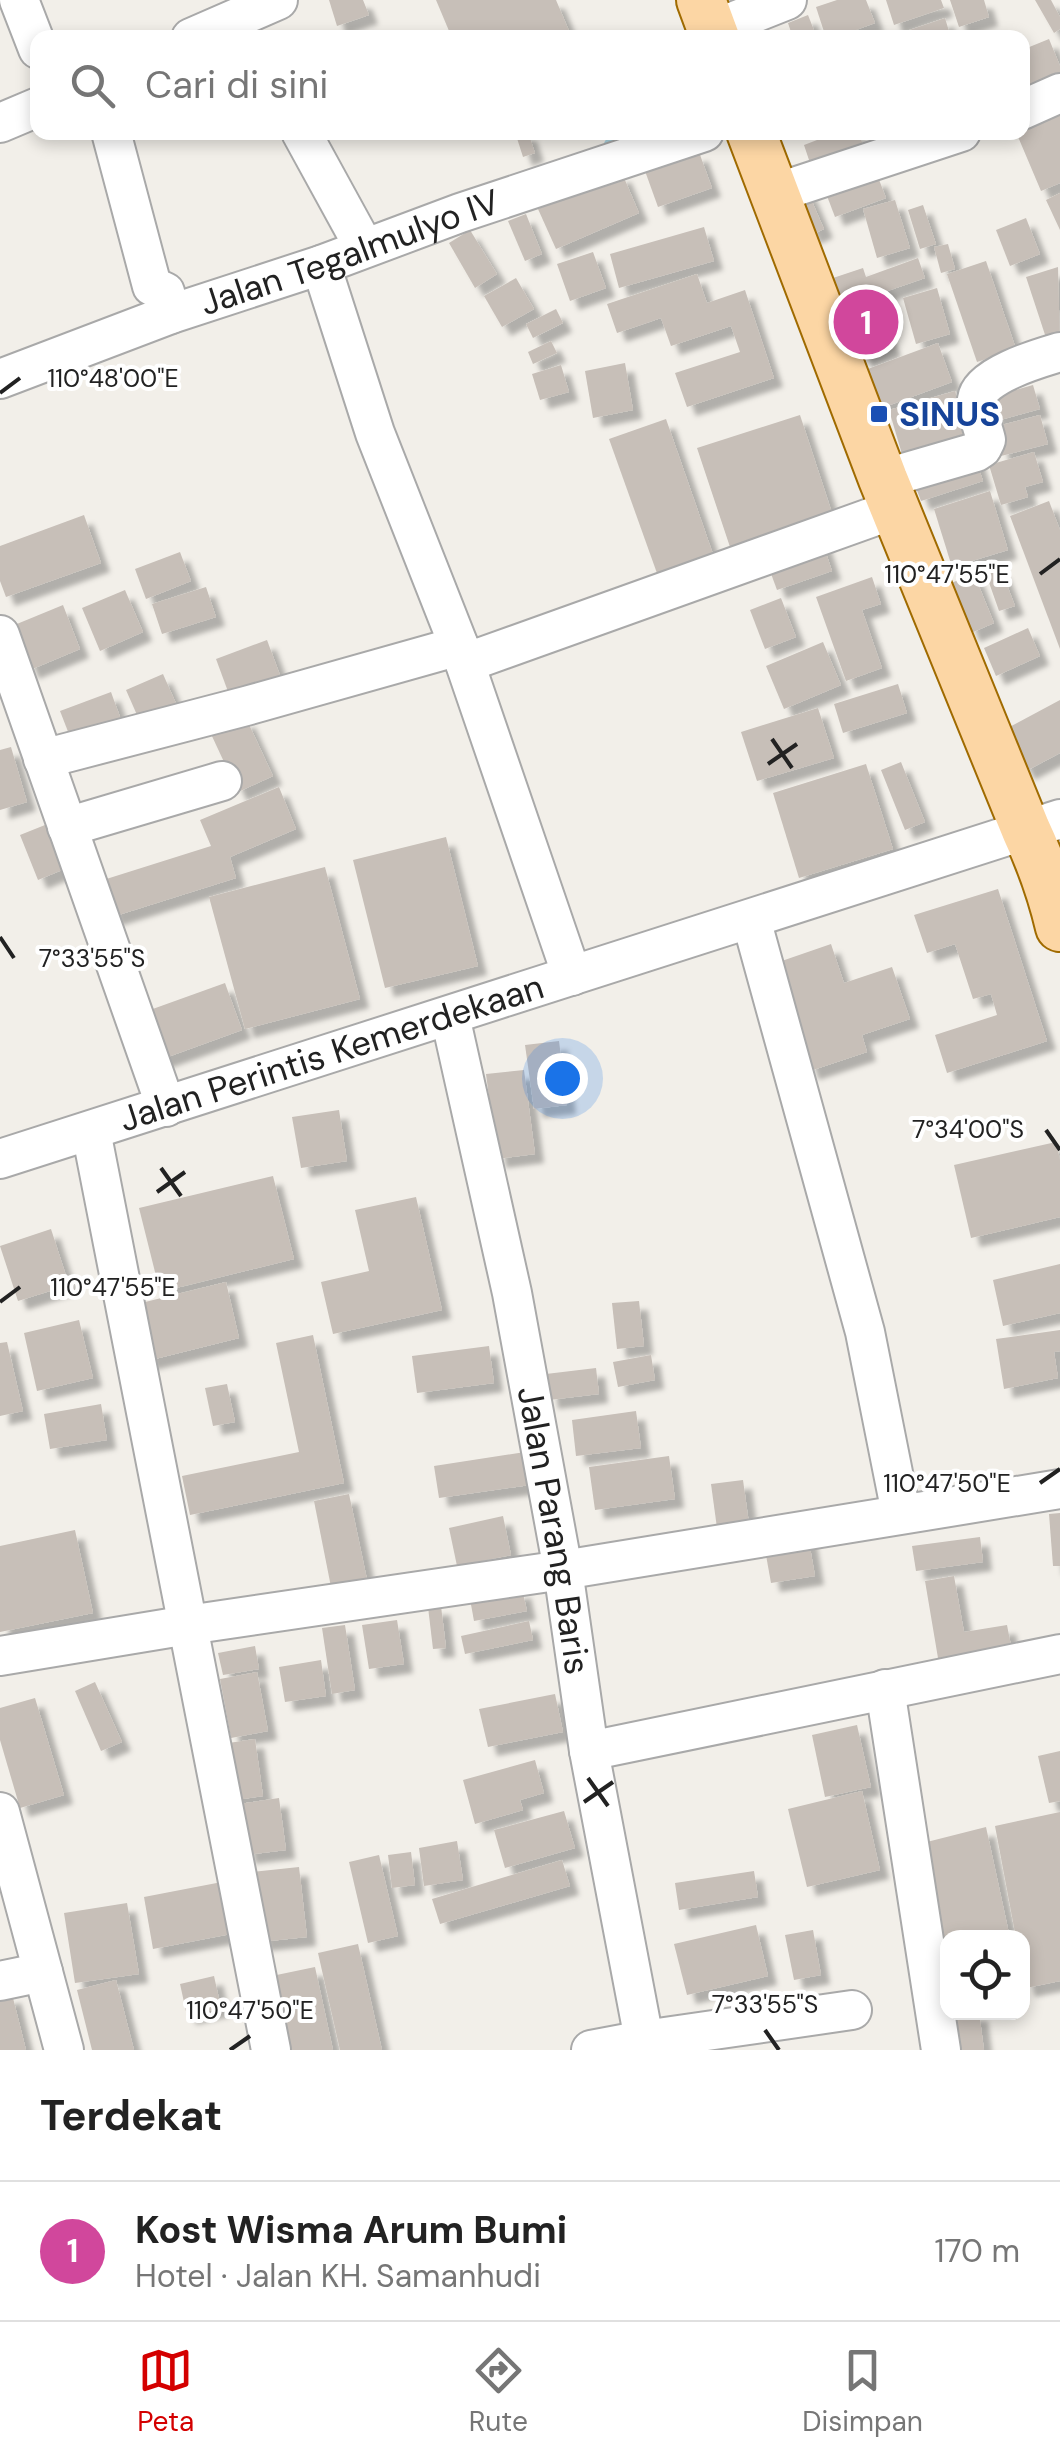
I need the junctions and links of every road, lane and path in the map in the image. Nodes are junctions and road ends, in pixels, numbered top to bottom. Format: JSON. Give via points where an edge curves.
{"nodes":[{"id":1,"x":19,"y":0,"type":"edge"},
{"id":2,"x":278,"y":0,"type":"edge"},
{"id":3,"x":244,"y":27,"type":"edge"},
{"id":4,"x":31,"y":30,"type":"edge"},
{"id":5,"x":1060,"y":92,"type":"edge"},
{"id":6,"x":1030,"y":106,"type":"edge"},
{"id":7,"x":30,"y":110,"type":"edge"},
{"id":8,"x":0,"y":123,"type":"edge"},
{"id":9,"x":112,"y":140,"type":"edge"},
{"id":10,"x":306,"y":140,"type":"edge"},
{"id":11,"x":680,"y":140,"type":"edge"},
{"id":12,"x":754,"y":140,"type":"edge"},
{"id":13,"x":936,"y":140,"type":"edge"},
{"id":14,"x":773,"y":194,"type":"junction"},
{"id":15,"x":358,"y":238,"type":"junction"},
{"id":16,"x":321,"y":265,"type":"junction"},
{"id":17,"x":168,"y":305,"type":"junction"},
{"id":18,"x":1060,"y":352,"type":"edge"},
{"id":19,"x":0,"y":379,"type":"edge"},
{"id":20,"x":889,"y":494,"type":"junction"},
{"id":21,"x":0,"y":634,"type":"edge"},
{"id":22,"x":462,"y":654,"type":"junction"},
{"id":23,"x":44,"y":760,"type":"junction"},
{"id":24,"x":222,"y":781,"type":"dead end"},
{"id":25,"x":1043,"y":825,"type":"edge"},
{"id":26,"x":67,"y":827,"type":"junction"},
{"id":27,"x":752,"y":919,"type":"junction"},
{"id":28,"x":1060,"y":927,"type":"edge"},
{"id":29,"x":572,"y":976,"type":"junction"},
{"id":30,"x":450,"y":1016,"type":"junction"},
{"id":31,"x":166,"y":1107,"type":"junction"},
{"id":32,"x":91,"y":1131,"type":"junction"},
{"id":33,"x":0,"y":1160,"type":"edge"},
{"id":34,"x":1060,"y":1489,"type":"edge"},
{"id":35,"x":901,"y":1513,"type":"junction"},
{"id":36,"x":562,"y":1570,"type":"junction"},
{"id":37,"x":188,"y":1625,"type":"junction"},
{"id":38,"x":1060,"y":1654,"type":"edge"},
{"id":39,"x":0,"y":1656,"type":"edge"},
{"id":40,"x":884,"y":1689,"type":"junction"},
{"id":41,"x":589,"y":1750,"type":"junction"},
{"id":42,"x":0,"y":1812,"type":"edge"},
{"id":43,"x":43,"y":1972,"type":"junction"},
{"id":44,"x":0,"y":1981,"type":"edge"},
{"id":45,"x":852,"y":2010,"type":"dead end"},
{"id":46,"x":645,"y":2045,"type":"edge"},
{"id":47,"x":64,"y":2050,"type":"edge"},
{"id":48,"x":271,"y":2050,"type":"edge"},
{"id":49,"x":591,"y":2050,"type":"edge"},
{"id":50,"x":941,"y":2050,"type":"edge"}],
"edges":[{"from":1,"to":4,"type":"street"},
{"from":2,"to":3,"type":"street"},
{"from":5,"to":6,"type":"street"},
{"from":7,"to":8,"type":"street"},
{"from":9,"to":17,"type":"street","via":[[152,286]]},
{"from":10,"to":15,"type":"street"},
{"from":11,"to":15,"type":"street","name":"Jalan Tegalmulyo IV","via":[[460,213]]},
{"from":12,"to":14,"type":"main road"},
{"from":13,"to":14,"type":"street"},
{"from":14,"to":20,"type":"main road"},
{"from":15,"to":16,"type":"street","name":"Jalan Tegalmulyo IV"},
{"from":16,"to":17,"type":"street","name":"Jalan Tegalmulyo IV"},
{"from":16,"to":22,"type":"street","via":[[376,433]]},
{"from":17,"to":19,"type":"street","name":"Jalan Tegalmulyo IV"},
{"from":18,"to":20,"type":"street","via":[[985,384],[977,403],[982,448]]},
{"from":20,"to":22,"type":"street"},
{"from":20,"to":25,"type":"main road"},
{"from":21,"to":23,"type":"street","via":[[32,680]]},
{"from":22,"to":23,"type":"street"},
{"from":22,"to":29,"type":"street"},
{"from":23,"to":26,"type":"street"},
{"from":24,"to":26,"type":"street"},
{"from":25,"to":27,"type":"street","name":"Jalan Perintis Kemerdekaan"},
{"from":25,"to":28,"type":"main road"},
{"from":26,"to":31,"type":"street"},
{"from":27,"to":29,"type":"street","name":"Jalan Perintis Kemerdekaan"},
{"from":27,"to":35,"type":"street","via":[[865,1332]]},
{"from":29,"to":30,"type":"street","name":"Jalan Perintis Kemerdekaan"},
{"from":30,"to":31,"type":"street","name":"Jalan Perintis Kemerdekaan"},
{"from":30,"to":36,"type":"street","name":"Jalan Parang Baris","via":[[512,1293]]},
{"from":31,"to":32,"type":"street","name":"Jalan Perintis Kemerdekaan"},
{"from":32,"to":33,"type":"street","name":"Jalan Perintis Kemerdekaan"},
{"from":32,"to":37,"type":"street"},
{"from":34,"to":35,"type":"street"},
{"from":35,"to":36,"type":"street"},
{"from":36,"to":37,"type":"street"},
{"from":36,"to":41,"type":"street","name":"Jalan Parang Baris"},
{"from":37,"to":39,"type":"street"},
{"from":37,"to":48,"type":"street"},
{"from":38,"to":40,"type":"street"},
{"from":40,"to":41,"type":"street"},
{"from":40,"to":50,"type":"street"},
{"from":41,"to":46,"type":"street","name":"Jalan Parang Baris"},
{"from":42,"to":43,"type":"street"},
{"from":43,"to":44,"type":"street"},
{"from":43,"to":47,"type":"street"},
{"from":45,"to":46,"type":"street"},
{"from":46,"to":49,"type":"street"}]}
